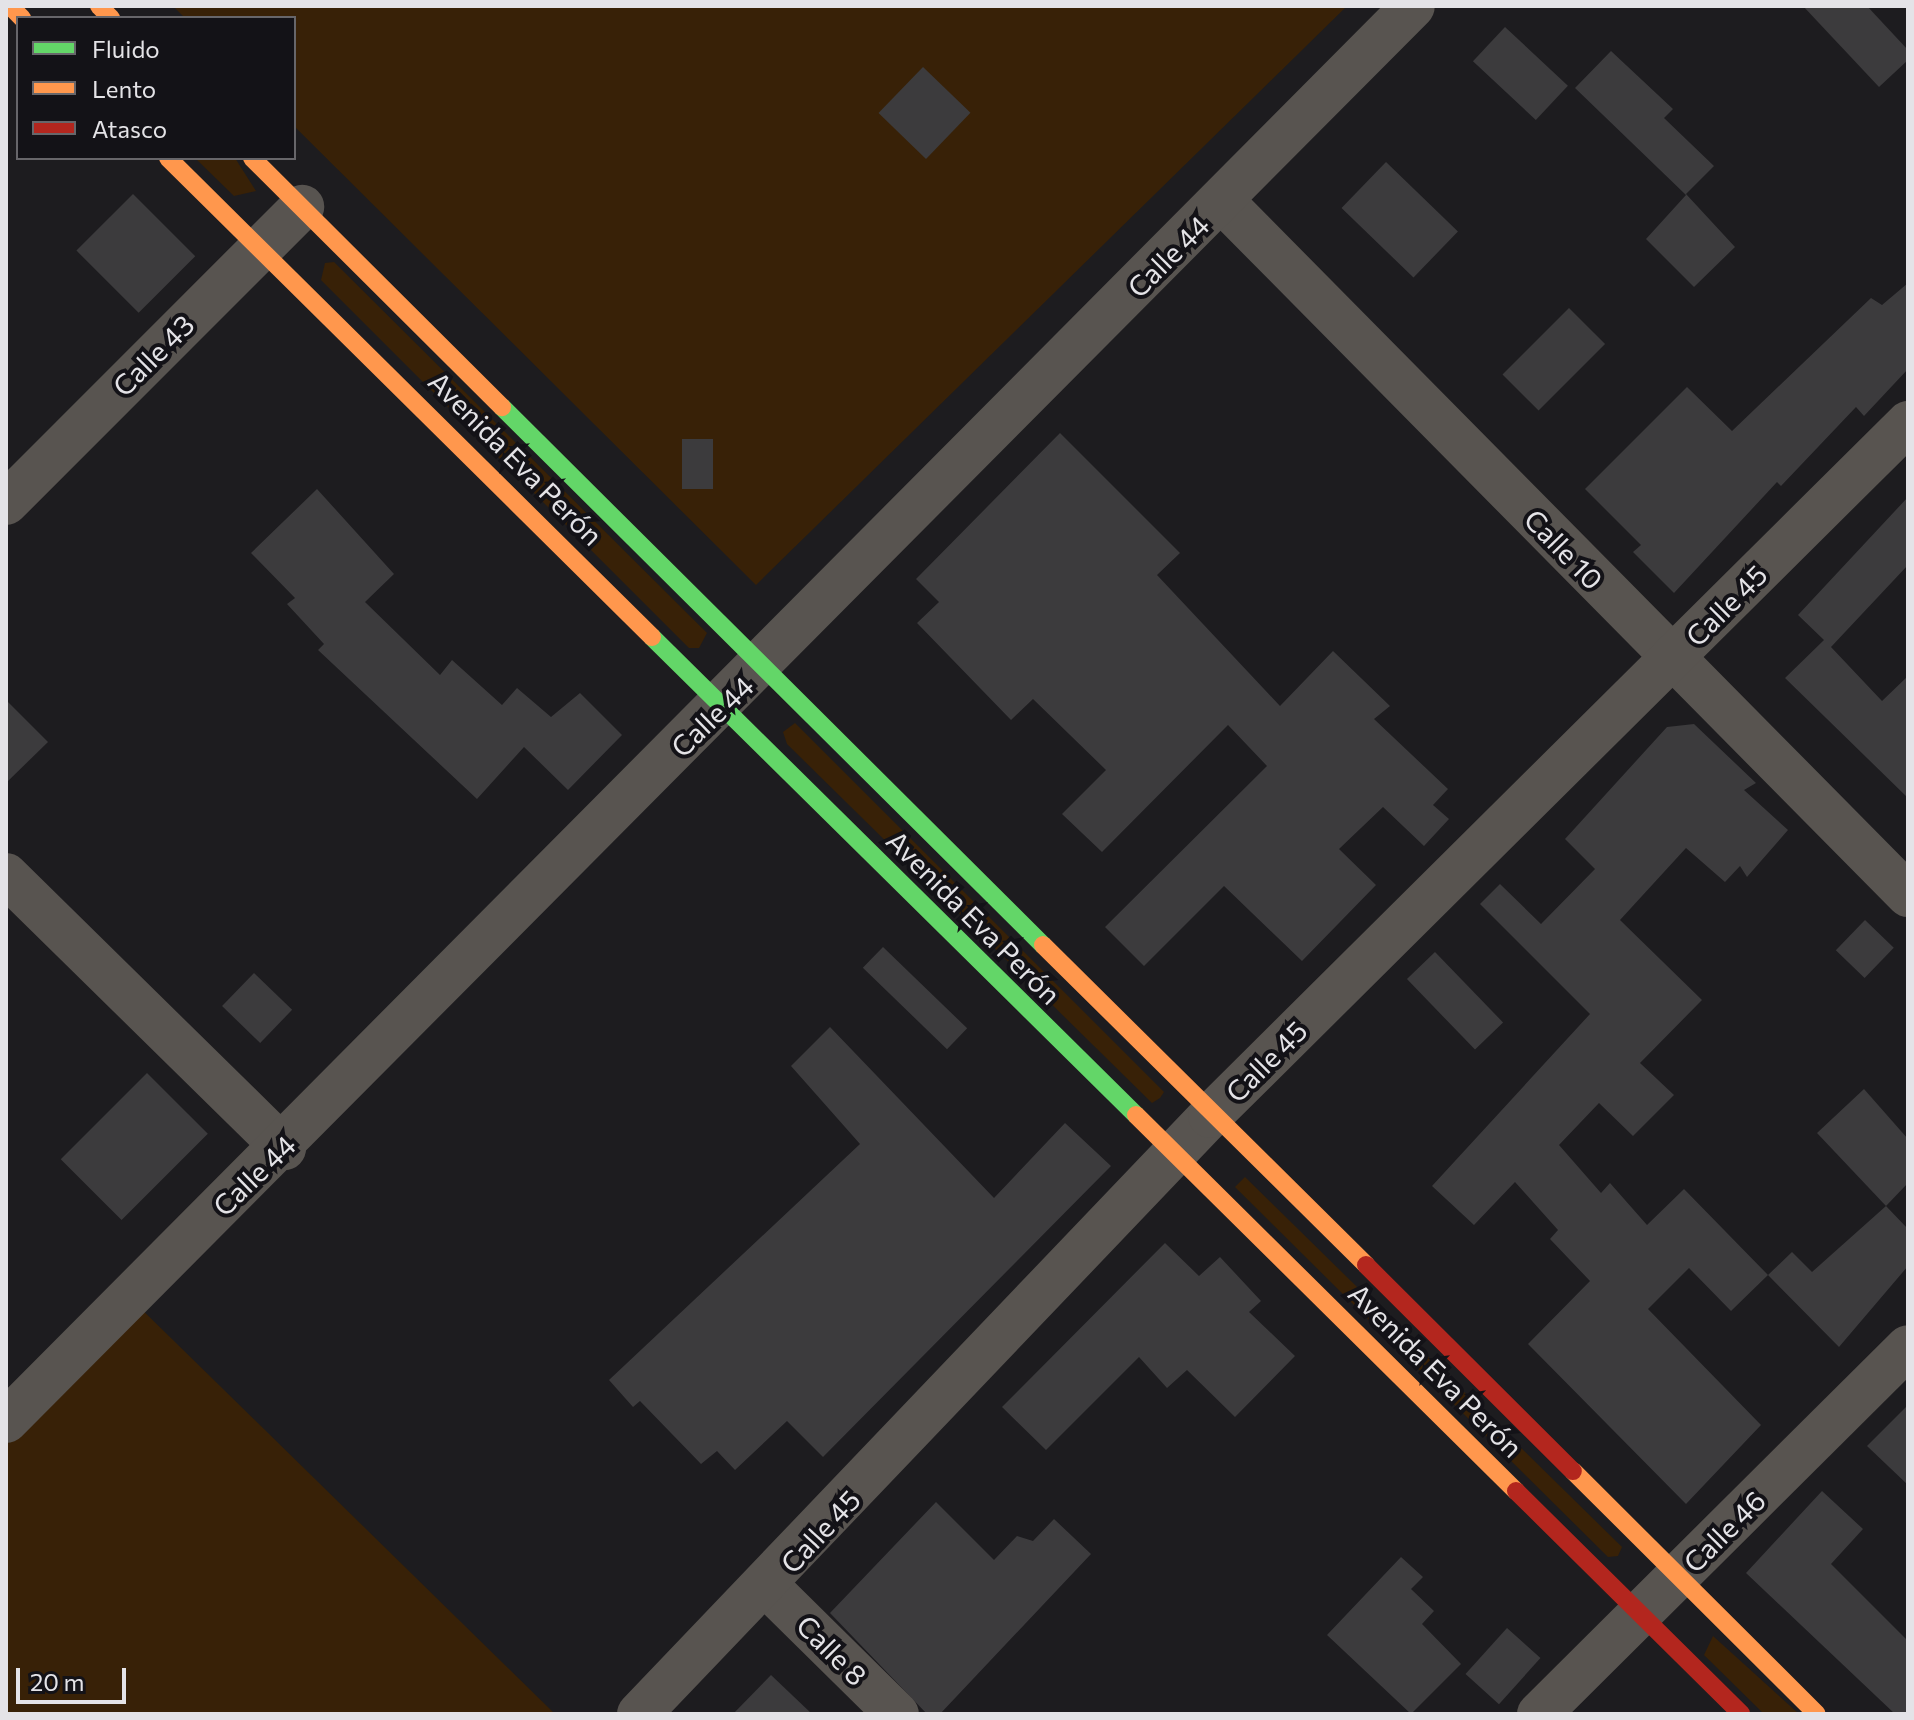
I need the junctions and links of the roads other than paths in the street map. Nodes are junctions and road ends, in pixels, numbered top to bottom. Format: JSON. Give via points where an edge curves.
{"nodes":[{"id":1,"x":1413,"y":6,"type":"edge"},
{"id":2,"x":170,"y":160,"type":"edge"},
{"id":3,"x":254,"y":160,"type":"edge"},
{"id":4,"x":1222,"y":201,"type":"junction"},
{"id":5,"x":302,"y":207,"type":"junction"},
{"id":6,"x":262,"y":245,"type":"junction"},
{"id":7,"x":1908,"y":423,"type":"edge"},
{"id":8,"x":6,"y":503,"type":"edge"},
{"id":9,"x":1672,"y":659,"type":"junction"},
{"id":10,"x":762,"y":667,"type":"junction"},
{"id":11,"x":723,"y":704,"type":"junction"},
{"id":12,"x":6,"y":875,"type":"edge"},
{"id":13,"x":1908,"y":895,"type":"edge"},
{"id":14,"x":1210,"y":1116,"type":"junction"},
{"id":15,"x":284,"y":1148,"type":"junction"},
{"id":16,"x":1176,"y":1153,"type":"junction"},
{"id":17,"x":1908,"y":1347,"type":"edge"},
{"id":18,"x":6,"y":1421,"type":"edge"},
{"id":19,"x":1675,"y":1580,"type":"junction"},
{"id":20,"x":768,"y":1587,"type":"junction"},
{"id":21,"x":1641,"y":1612,"type":"junction"},
{"id":22,"x":639,"y":1714,"type":"edge"},
{"id":23,"x":897,"y":1714,"type":"edge"},
{"id":24,"x":1539,"y":1714,"type":"edge"},
{"id":25,"x":1741,"y":1714,"type":"edge"},
{"id":26,"x":1817,"y":1714,"type":"edge"}],
"edges":[{"from":1,"to":4,"type":"street","name":"Calle 44"},
{"from":2,"to":6,"type":"main road","name":"Avenida Eva Perón"},
{"from":3,"to":5,"type":"main road","name":"Avenida Eva Perón"},
{"from":4,"to":9,"type":"street","name":"Calle 10"},
{"from":4,"to":10,"type":"street","name":"Calle 44"},
{"from":5,"to":6,"type":"street","name":"Calle 43"},
{"from":5,"to":10,"type":"main road","name":"Avenida Eva Perón"},
{"from":6,"to":8,"type":"street","name":"Calle 43"},
{"from":6,"to":11,"type":"main road","name":"Avenida Eva Perón"},
{"from":7,"to":9,"type":"street","name":"Calle 45"},
{"from":9,"to":13,"type":"street","name":"Calle 10"},
{"from":9,"to":14,"type":"street","name":"Calle 45"},
{"from":10,"to":11,"type":"street","name":"Calle 44"},
{"from":10,"to":14,"type":"main road","name":"Avenida Eva Perón"},
{"from":11,"to":15,"type":"street","name":"Calle 44"},
{"from":11,"to":16,"type":"main road","name":"Avenida Eva Perón"},
{"from":12,"to":15,"type":"street"},
{"from":14,"to":16,"type":"street","name":"Calle 45"},
{"from":14,"to":19,"type":"main road","name":"Avenida Eva Perón"},
{"from":15,"to":18,"type":"street","name":"Calle 44"},
{"from":16,"to":20,"type":"street","name":"Calle 45"},
{"from":16,"to":21,"type":"main road","name":"Avenida Eva Perón"},
{"from":17,"to":19,"type":"street","name":"Calle 46"},
{"from":19,"to":21,"type":"street","name":"Calle 46"},
{"from":19,"to":26,"type":"main road","name":"Avenida Eva Perón"},
{"from":20,"to":22,"type":"street","name":"Calle 45"},
{"from":20,"to":23,"type":"street","name":"Calle 8"},
{"from":21,"to":24,"type":"street","name":"Calle 46"},
{"from":21,"to":25,"type":"main road","name":"Avenida Eva Perón"}]}
